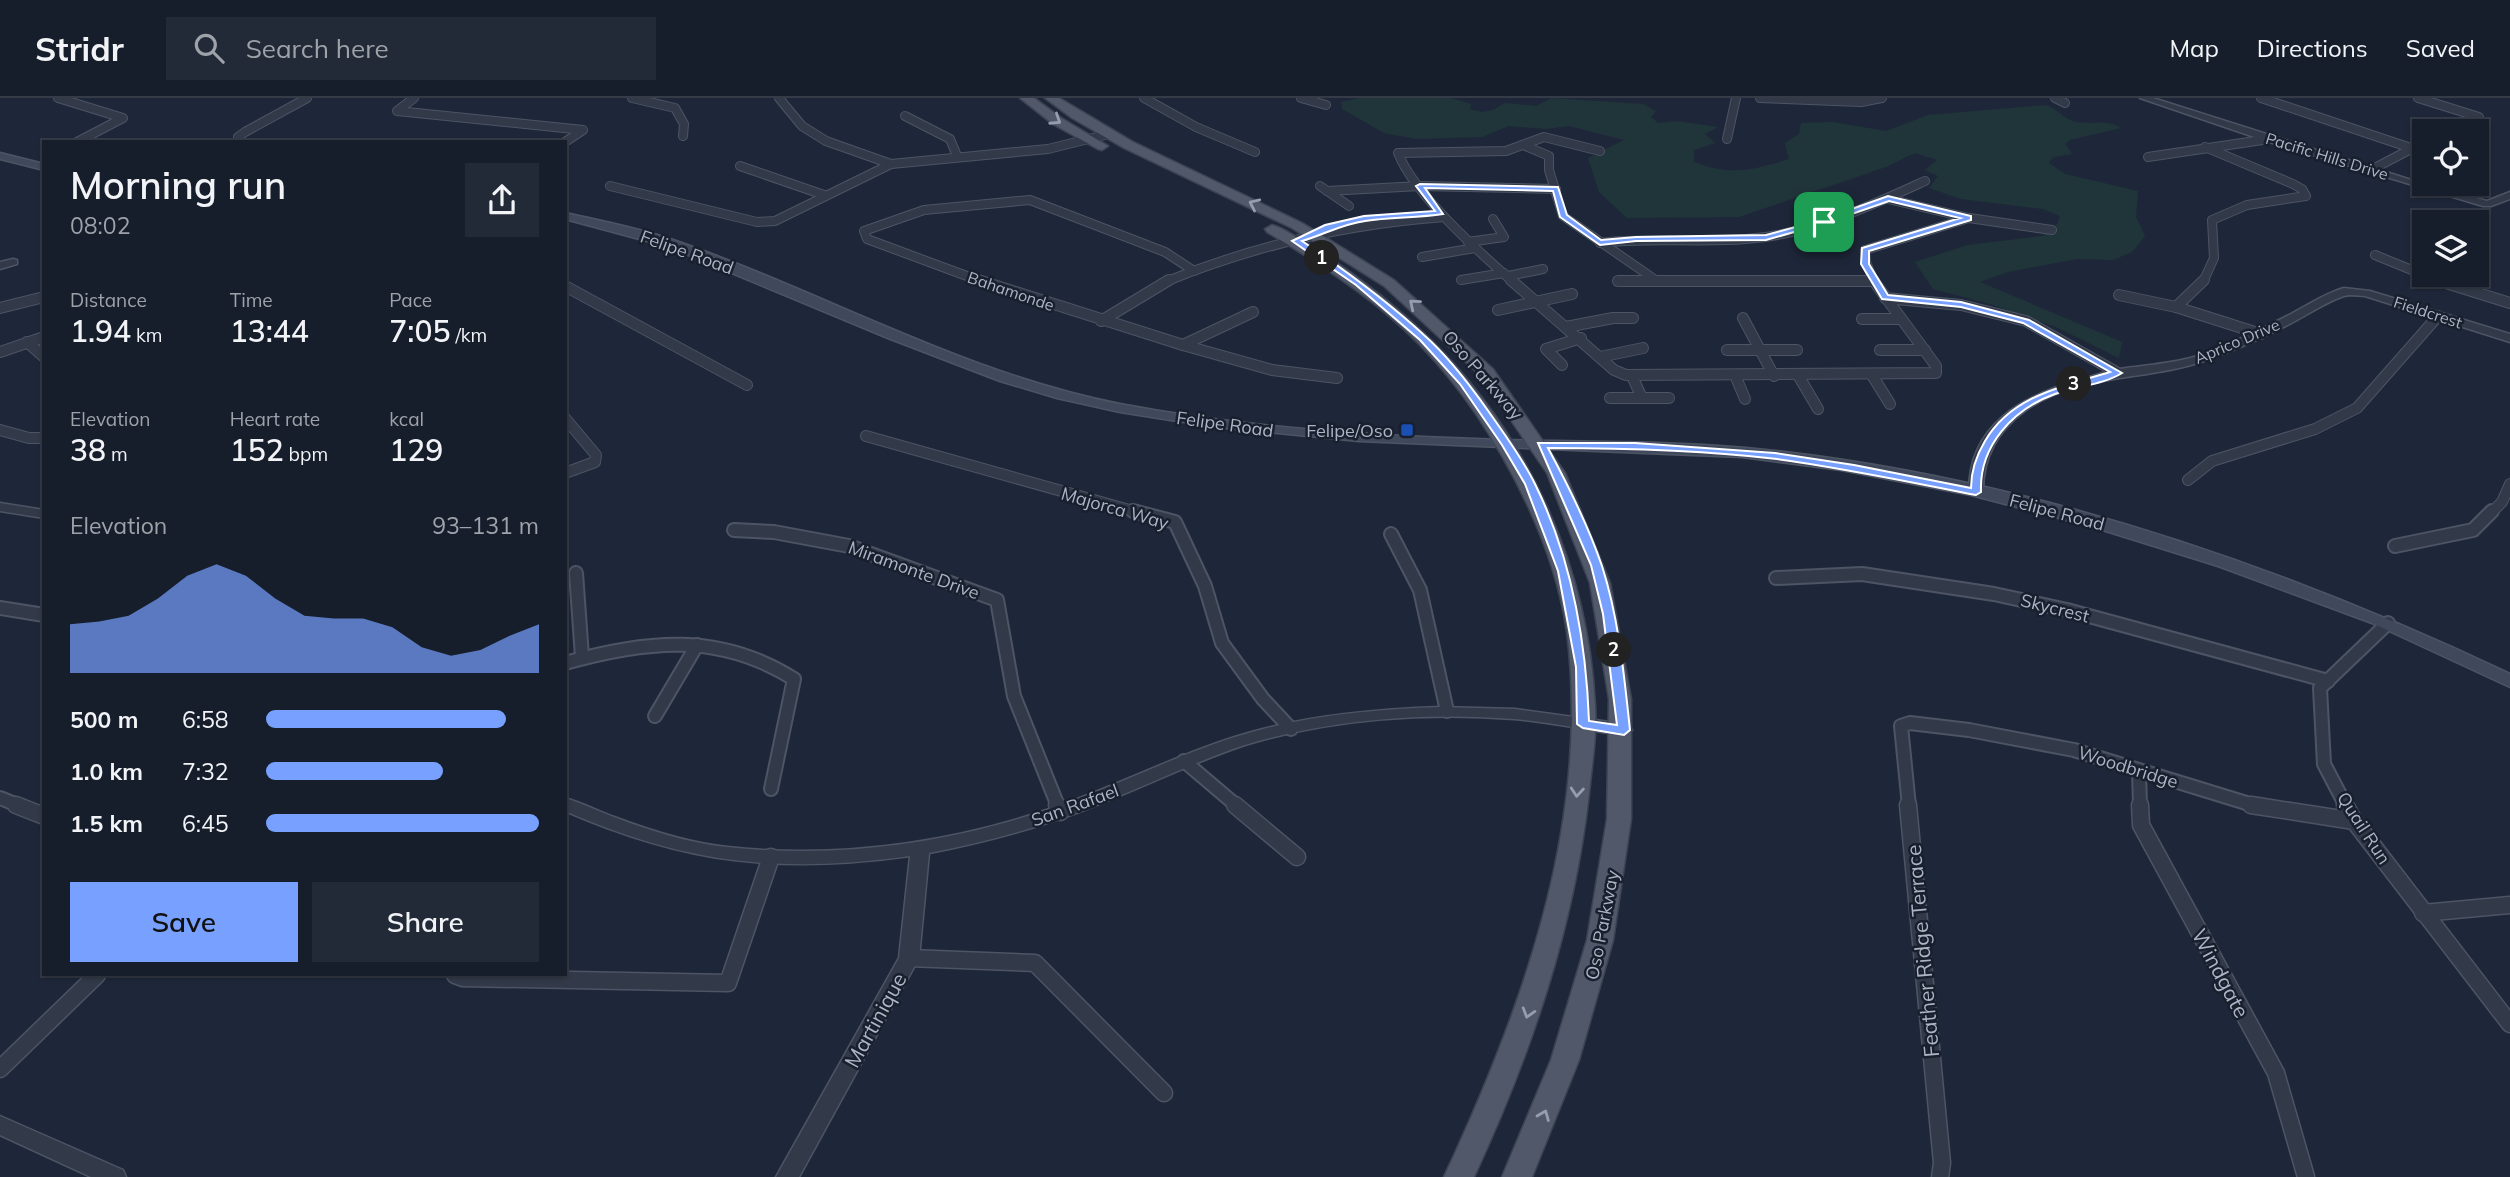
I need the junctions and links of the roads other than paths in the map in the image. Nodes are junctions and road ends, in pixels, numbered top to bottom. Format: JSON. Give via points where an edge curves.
{"nodes":[{"id":1,"x":58,"y":98,"type":"edge"},
{"id":2,"x":307,"y":98,"type":"edge"},
{"id":3,"x":414,"y":98,"type":"edge"},
{"id":4,"x":632,"y":98,"type":"edge"},
{"id":5,"x":779,"y":98,"type":"edge"},
{"id":6,"x":1026,"y":98,"type":"edge"},
{"id":7,"x":1051,"y":98,"type":"edge"},
{"id":8,"x":1144,"y":98,"type":"edge"},
{"id":9,"x":1301,"y":98,"type":"edge"},
{"id":10,"x":1736,"y":98,"type":"edge"},
{"id":11,"x":1760,"y":98,"type":"edge"},
{"id":12,"x":1882,"y":98,"type":"edge"},
{"id":13,"x":2054,"y":98,"type":"edge"},
{"id":14,"x":2144,"y":98,"type":"edge"},
{"id":15,"x":2261,"y":98,"type":"edge"},
{"id":16,"x":2418,"y":98,"type":"edge"},
{"id":17,"x":2065,"y":103,"type":"dead end"},
{"id":18,"x":1326,"y":105,"type":"dead end"},
{"id":19,"x":905,"y":116,"type":"dead end"},
{"id":20,"x":2479,"y":117,"type":"dead end"},
{"id":21,"x":1108,"y":134,"type":"junction"},
{"id":22,"x":683,"y":136,"type":"dead end"},
{"id":23,"x":1087,"y":139,"type":"junction"},
{"id":24,"x":1727,"y":139,"type":"dead end"},
{"id":25,"x":2269,"y":139,"type":"junction"},
{"id":26,"x":81,"y":140,"type":"edge"},
{"id":27,"x":239,"y":140,"type":"edge"},
{"id":28,"x":567,"y":141,"type":"edge"},
{"id":29,"x":1523,"y":145,"type":"junction"},
{"id":30,"x":2205,"y":147,"type":"junction"},
{"id":31,"x":1600,"y":151,"type":"dead end"},
{"id":32,"x":1255,"y":152,"type":"dead end"},
{"id":33,"x":1399,"y":153,"type":"joint"},
{"id":34,"x":0,"y":156,"type":"edge"},
{"id":35,"x":957,"y":156,"type":"junction"},
{"id":36,"x":2148,"y":157,"type":"dead end"},
{"id":37,"x":891,"y":164,"type":"junction"},
{"id":38,"x":42,"y":166,"type":"edge"},
{"id":39,"x":740,"y":166,"type":"dead end"},
{"id":40,"x":2371,"y":170,"type":"junction"},
{"id":41,"x":1924,"y":181,"type":"dead end"},
{"id":42,"x":610,"y":186,"type":"dead end"},
{"id":43,"x":1420,"y":186,"type":"junction"},
{"id":44,"x":1556,"y":189,"type":"junction"},
{"id":45,"x":824,"y":195,"type":"junction"},
{"id":46,"x":2510,"y":195,"type":"edge"},
{"id":47,"x":1888,"y":198,"type":"junction"},
{"id":48,"x":1349,"y":206,"type":"dead end"},
{"id":49,"x":1442,"y":215,"type":"junction"},
{"id":50,"x":567,"y":217,"type":"edge"},
{"id":51,"x":1969,"y":218,"type":"junction"},
{"id":52,"x":1493,"y":219,"type":"dead end"},
{"id":53,"x":2052,"y":230,"type":"dead end"},
{"id":54,"x":1315,"y":235,"type":"junction"},
{"id":55,"x":1504,"y":237,"type":"junction"},
{"id":56,"x":1296,"y":241,"type":"junction"},
{"id":57,"x":1600,"y":243,"type":"junction"},
{"id":58,"x":1471,"y":245,"type":"junction"},
{"id":59,"x":1515,"y":245,"type":"dead end"},
{"id":60,"x":2375,"y":256,"type":"dead end"},
{"id":61,"x":1422,"y":257,"type":"dead end"},
{"id":62,"x":13,"y":262,"type":"dead end"},
{"id":63,"x":0,"y":266,"type":"edge"},
{"id":64,"x":1544,"y":269,"type":"dead end"},
{"id":65,"x":2412,"y":270,"type":"edge"},
{"id":66,"x":1194,"y":271,"type":"junction"},
{"id":67,"x":1506,"y":274,"type":"junction"},
{"id":68,"x":1461,"y":280,"type":"dead end"},
{"id":69,"x":1618,"y":281,"type":"dead end"},
{"id":70,"x":1658,"y":281,"type":"junction"},
{"id":71,"x":1874,"y":281,"type":"junction"},
{"id":72,"x":567,"y":287,"type":"edge"},
{"id":73,"x":2454,"y":287,"type":"edge"},
{"id":74,"x":2344,"y":291,"type":"joint"},
{"id":75,"x":1572,"y":294,"type":"dead end"},
{"id":76,"x":2119,"y":295,"type":"dead end"},
{"id":77,"x":42,"y":297,"type":"edge"},
{"id":78,"x":1887,"y":300,"type":"junction"},
{"id":79,"x":1535,"y":301,"type":"junction"},
{"id":80,"x":2510,"y":303,"type":"edge"},
{"id":81,"x":2176,"y":307,"type":"junction"},
{"id":82,"x":0,"y":308,"type":"edge"},
{"id":83,"x":1498,"y":310,"type":"dead end"},
{"id":84,"x":1253,"y":312,"type":"dead end"},
{"id":85,"x":2438,"y":316,"type":"junction"},
{"id":86,"x":1633,"y":317,"type":"dead end"},
{"id":87,"x":1743,"y":318,"type":"dead end"},
{"id":88,"x":1862,"y":319,"type":"dead end"},
{"id":89,"x":1899,"y":319,"type":"junction"},
{"id":90,"x":1101,"y":321,"type":"junction"},
{"id":91,"x":1566,"y":327,"type":"junction"},
{"id":92,"x":2045,"y":332,"type":"joint"},
{"id":93,"x":2261,"y":334,"type":"junction"},
{"id":94,"x":42,"y":338,"type":"edge"},
{"id":95,"x":1581,"y":338,"type":"junction"},
{"id":96,"x":2510,"y":338,"type":"edge"},
{"id":97,"x":27,"y":342,"type":"junction"},
{"id":98,"x":1183,"y":345,"type":"junction"},
{"id":99,"x":1643,"y":348,"type":"dead end"},
{"id":100,"x":1727,"y":350,"type":"dead end"},
{"id":101,"x":1761,"y":350,"type":"junction"},
{"id":102,"x":1797,"y":350,"type":"dead end"},
{"id":103,"x":1880,"y":350,"type":"dead end"},
{"id":104,"x":1925,"y":350,"type":"junction"},
{"id":105,"x":0,"y":352,"type":"edge"},
{"id":106,"x":42,"y":355,"type":"edge"},
{"id":107,"x":1600,"y":357,"type":"junction"},
{"id":108,"x":1562,"y":365,"type":"dead end"},
{"id":109,"x":2118,"y":373,"type":"junction"},
{"id":110,"x":1735,"y":375,"type":"junction"},
{"id":111,"x":1798,"y":375,"type":"junction"},
{"id":112,"x":1872,"y":375,"type":"junction"},
{"id":113,"x":1632,"y":376,"type":"junction"},
{"id":114,"x":1774,"y":376,"type":"junction"},
{"id":115,"x":1337,"y":377,"type":"dead end"},
{"id":116,"x":747,"y":384,"type":"dead end"},
{"id":117,"x":1610,"y":398,"type":"dead end"},
{"id":118,"x":1642,"y":398,"type":"junction"},
{"id":119,"x":1669,"y":398,"type":"dead end"},
{"id":120,"x":1745,"y":399,"type":"dead end"},
{"id":121,"x":1890,"y":404,"type":"dead end"},
{"id":122,"x":1818,"y":409,"type":"dead end"},
{"id":123,"x":567,"y":420,"type":"edge"},
{"id":124,"x":0,"y":429,"type":"edge"},
{"id":125,"x":866,"y":436,"type":"dead end"},
{"id":126,"x":42,"y":438,"type":"edge"},
{"id":127,"x":1507,"y":444,"type":"junction"},
{"id":128,"x":1541,"y":445,"type":"junction"},
{"id":129,"x":567,"y":472,"type":"edge"},
{"id":130,"x":2188,"y":480,"type":"dead end"},
{"id":131,"x":2510,"y":484,"type":"edge"},
{"id":132,"x":1976,"y":492,"type":"junction"},
{"id":133,"x":0,"y":507,"type":"edge"},
{"id":134,"x":41,"y":511,"type":"edge"},
{"id":135,"x":734,"y":530,"type":"dead end"},
{"id":136,"x":1391,"y":534,"type":"dead end"},
{"id":137,"x":2395,"y":546,"type":"dead end"},
{"id":138,"x":576,"y":573,"type":"dead end"},
{"id":139,"x":1776,"y":578,"type":"dead end"},
{"id":140,"x":0,"y":608,"type":"edge"},
{"id":141,"x":42,"y":615,"type":"edge"},
{"id":142,"x":2388,"y":623,"type":"junction"},
{"id":143,"x":697,"y":645,"type":"junction"},
{"id":144,"x":582,"y":657,"type":"junction"},
{"id":145,"x":567,"y":662,"type":"edge"},
{"id":146,"x":2328,"y":681,"type":"junction"},
{"id":147,"x":2510,"y":681,"type":"edge"},
{"id":148,"x":1447,"y":711,"type":"junction"},
{"id":149,"x":655,"y":716,"type":"dead end"},
{"id":150,"x":1583,"y":724,"type":"junction"},
{"id":151,"x":1901,"y":726,"type":"joint"},
{"id":152,"x":1291,"y":729,"type":"junction"},
{"id":153,"x":1624,"y":730,"type":"junction"},
{"id":154,"x":1184,"y":761,"type":"junction"},
{"id":155,"x":2139,"y":771,"type":"junction"},
{"id":156,"x":771,"y":789,"type":"dead end"},
{"id":157,"x":0,"y":799,"type":"edge"},
{"id":158,"x":567,"y":805,"type":"edge"},
{"id":159,"x":1060,"y":813,"type":"junction"},
{"id":160,"x":42,"y":815,"type":"edge"},
{"id":161,"x":2354,"y":821,"type":"junction"},
{"id":162,"x":920,"y":849,"type":"junction"},
{"id":163,"x":771,"y":857,"type":"junction"},
{"id":164,"x":1297,"y":857,"type":"dead end"},
{"id":165,"x":2510,"y":905,"type":"edge"},
{"id":166,"x":2423,"y":913,"type":"junction"},
{"id":167,"x":909,"y":958,"type":"junction"},
{"id":168,"x":96,"y":976,"type":"edge"},
{"id":169,"x":458,"y":976,"type":"edge"},
{"id":170,"x":2510,"y":1024,"type":"edge"},
{"id":171,"x":0,"y":1069,"type":"edge"},
{"id":172,"x":1164,"y":1093,"type":"dead end"},
{"id":173,"x":0,"y":1125,"type":"edge"},
{"id":174,"x":115,"y":1177,"type":"edge"},
{"id":175,"x":786,"y":1177,"type":"edge"},
{"id":176,"x":1459,"y":1177,"type":"edge"},
{"id":177,"x":1517,"y":1177,"type":"edge"},
{"id":178,"x":1940,"y":1177,"type":"edge"},
{"id":179,"x":2306,"y":1177,"type":"edge"}],
"edges":[{"from":1,"to":26,"type":"street","via":[[123,118]]},
{"from":2,"to":27,"type":"street"},
{"from":3,"to":28,"type":"street","via":[[397,111],[583,130]]},
{"from":4,"to":22,"type":"street","via":[[675,108],[684,124]]},
{"from":5,"to":37,"type":"street","via":[[802,125],[826,141]]},
{"from":6,"to":23,"type":"main road","name":"Oso Parkway","one_way":true},
{"from":7,"to":21,"type":"main road","name":"Oso Parkway"},
{"from":8,"to":32,"type":"street"},
{"from":9,"to":18,"type":"street"},
{"from":10,"to":24,"type":"street"},
{"from":11,"to":12,"type":"street","via":[[1861,102]]},
{"from":13,"to":17,"type":"street"},
{"from":14,"to":25,"type":"street","name":"Pacific Hills Drive"},
{"from":15,"to":40,"type":"street","via":[[2408,147],[2400,157]]},
{"from":16,"to":20,"type":"street"},
{"from":19,"to":35,"type":"street","via":[[950,139]]},
{"from":21,"to":23,"type":"street"},
{"from":54,"to":21,"type":"main road","name":"Oso Parkway","one_way":true},
{"from":23,"to":35,"type":"street","via":[[1048,149]]},
{"from":23,"to":56,"type":"main road","name":"Oso Parkway"},
{"from":25,"to":30,"type":"street"},
{"from":25,"to":40,"type":"street","name":"Pacific Hills Drive"},
{"from":29,"to":31,"type":"street","via":[[1544,137]]},
{"from":29,"to":33,"type":"street","via":[[1485,153]]},
{"from":29,"to":44,"type":"street","via":[[1549,156]]},
{"from":30,"to":36,"type":"street"},
{"from":30,"to":81,"type":"street","via":[[2293,184],[2306,196],[2249,203],[2212,220],[2214,252],[2209,277]]},
{"from":33,"to":43,"type":"street","via":[[1404,169]]},
{"from":34,"to":38,"type":"main road"},
{"from":35,"to":37,"type":"street"},
{"from":37,"to":45,"type":"street"},
{"from":39,"to":45,"type":"street"},
{"from":40,"to":46,"type":"street","name":"Pacific Hills Drive","via":[[2487,204]]},
{"from":41,"to":47,"type":"street"},
{"from":42,"to":45,"type":"street","via":[[757,222],[775,220]]},
{"from":43,"to":44,"type":"street"},
{"from":43,"to":48,"type":"street","via":[[1324,188]]},
{"from":43,"to":49,"type":"street"},
{"from":44,"to":57,"type":"street","via":[[1563,216]]},
{"from":47,"to":51,"type":"street"},
{"from":47,"to":57,"type":"street","via":[[1766,237]]},
{"from":49,"to":54,"type":"street","via":[[1379,220]]},
{"from":49,"to":58,"type":"street"},
{"from":50,"to":127,"type":"main road","name":"Felipe Road","via":[[668,242],[956,361],[1111,406],[1283,433]]},
{"from":51,"to":53,"type":"street"},
{"from":51,"to":71,"type":"street","via":[[1865,250],[1865,264]]},
{"from":52,"to":55,"type":"street"},
{"from":54,"to":56,"type":"street"},
{"from":128,"to":54,"type":"main road","name":"Oso Parkway","one_way":true,"via":[[1490,377],[1445,330],[1392,285]]},
{"from":55,"to":58,"type":"street"},
{"from":55,"to":59,"type":"street"},
{"from":56,"to":66,"type":"street"},
{"from":56,"to":127,"type":"main road","name":"Oso Parkway","via":[[1359,283],[1423,338],[1471,392]]},
{"from":57,"to":70,"type":"street"},
{"from":58,"to":61,"type":"street"},
{"from":58,"to":67,"type":"street"},
{"from":60,"to":65,"type":"street"},
{"from":62,"to":63,"type":"street"},
{"from":64,"to":67,"type":"street"},
{"from":66,"to":90,"type":"street","via":[[1166,281]]},
{"from":66,"to":90,"type":"street","name":"Bahamonde","via":[[1165,252],[1036,201],[924,210],[864,231],[864,236],[981,281]]},
{"from":67,"to":68,"type":"street"},
{"from":67,"to":79,"type":"street"},
{"from":69,"to":70,"type":"street"},
{"from":70,"to":71,"type":"street"},
{"from":71,"to":78,"type":"street"},
{"from":72,"to":116,"type":"street"},
{"from":73,"to":80,"type":"street"},
{"from":74,"to":85,"type":"street","name":"Fieldcrest"},
{"from":74,"to":93,"type":"street","name":"Aprico Drive"},
{"from":75,"to":79,"type":"street"},
{"from":76,"to":81,"type":"street"},
{"from":77,"to":82,"type":"street"},
{"from":78,"to":89,"type":"street"},
{"from":78,"to":92,"type":"street","via":[[1977,310]]},
{"from":79,"to":83,"type":"street"},
{"from":79,"to":91,"type":"street"},
{"from":81,"to":93,"type":"street"},
{"from":84,"to":98,"type":"street"},
{"from":85,"to":96,"type":"street","name":"Fieldcrest"},
{"from":85,"to":130,"type":"street","via":[[2357,408],[2315,429],[2211,461]]},
{"from":86,"to":91,"type":"street"},
{"from":87,"to":101,"type":"street"},
{"from":88,"to":89,"type":"street"},
{"from":89,"to":104,"type":"street"},
{"from":90,"to":98,"type":"street","name":"Bahamonde"},
{"from":91,"to":95,"type":"street"},
{"from":92,"to":109,"type":"street"},
{"from":93,"to":109,"type":"street","name":"Aprico Drive","via":[[2199,359]]},
{"from":94,"to":97,"type":"street"},
{"from":95,"to":107,"type":"street"},
{"from":95,"to":108,"type":"street","via":[[1546,349]]},
{"from":97,"to":105,"type":"street"},
{"from":97,"to":106,"type":"street"},
{"from":98,"to":115,"type":"street","name":"Bahamonde","via":[[1272,370]]},
{"from":99,"to":107,"type":"street"},
{"from":100,"to":101,"type":"street"},
{"from":101,"to":102,"type":"street"},
{"from":101,"to":114,"type":"street"},
{"from":103,"to":104,"type":"street"},
{"from":104,"to":112,"type":"street","via":[[1936,373]]},
{"from":107,"to":113,"type":"street","via":[[1615,370]]},
{"from":109,"to":132,"type":"street","name":"Aprico Drive","via":[[2050,392],[2005,421],[1981,457]]},
{"from":110,"to":113,"type":"street"},
{"from":110,"to":114,"type":"street"},
{"from":110,"to":120,"type":"street"},
{"from":111,"to":112,"type":"street"},
{"from":111,"to":114,"type":"street"},
{"from":111,"to":122,"type":"street"},
{"from":112,"to":121,"type":"street"},
{"from":113,"to":118,"type":"street"},
{"from":117,"to":118,"type":"street"},
{"from":118,"to":119,"type":"street"},
{"from":123,"to":129,"type":"street","via":[[596,455],[595,462]]},
{"from":124,"to":126,"type":"street"},
{"from":125,"to":152,"type":"street","name":"Majorca Way","via":[[1175,522],[1205,586],[1222,643]]},
{"from":127,"to":128,"type":"main road","name":"Felipe Road"},
{"from":127,"to":150,"type":"main road","name":"Oso Parkway","via":[[1530,484],[1563,571],[1581,667]]},
{"from":128,"to":132,"type":"main road","name":"Felipe Road","via":[[1775,456]]},
{"from":128,"to":153,"type":"main road","name":"Oso Parkway","via":[[1596,565],[1609,614]]},
{"from":131,"to":137,"type":"street","via":[[2502,502],[2473,530]]},
{"from":132,"to":142,"type":"main road","name":"Felipe Road","via":[[2087,518],[2166,543]]},
{"from":133,"to":134,"type":"street"},
{"from":135,"to":159,"type":"street","name":"Miramonte Drive","via":[[774,532],[849,546],[996,600],[1014,696]]},
{"from":136,"to":148,"type":"street","via":[[1420,590]]},
{"from":138,"to":144,"type":"street"},
{"from":139,"to":146,"type":"street","name":"Skycrest","via":[[1862,574],[1994,594]]},
{"from":140,"to":141,"type":"street"},
{"from":142,"to":146,"type":"street"},
{"from":142,"to":147,"type":"main road","name":"Felipe Road"},
{"from":143,"to":144,"type":"street","via":[[647,645]]},
{"from":143,"to":149,"type":"street"},
{"from":143,"to":156,"type":"street","via":[[745,654],[794,679]]},
{"from":144,"to":145,"type":"street"},
{"from":146,"to":161,"type":"street","name":"Quail Run","via":[[2320,688],[2325,764]]},
{"from":148,"to":150,"type":"street","name":"San Rafael"},
{"from":148,"to":152,"type":"street","name":"San Rafael"},
{"from":150,"to":153,"type":"street","name":"San Rafael"},
{"from":150,"to":176,"type":"main road","name":"Oso Parkway","one_way":true,"via":[[1564,890],[1524,1025]]},
{"from":151,"to":155,"type":"street","name":"Woodbridge","via":[[1910,723],[1982,732],[2074,750]]},
{"from":151,"to":178,"type":"street","name":"Feather Ridge Terrace"},
{"from":152,"to":154,"type":"street","name":"San Rafael"},
{"from":177,"to":153,"type":"main road","name":"Oso Parkway","one_way":true,"via":[[1566,1062],[1590,988],[1614,863]]},
{"from":154,"to":159,"type":"street","name":"San Rafael"},
{"from":154,"to":164,"type":"street"},
{"from":155,"to":161,"type":"street","name":"Woodbridge","via":[[2262,807]]},
{"from":155,"to":179,"type":"street","name":"Windgate","via":[[2141,825],[2276,1073]]},
{"from":157,"to":160,"type":"street"},
{"from":158,"to":163,"type":"street","name":"San Rafael","via":[[679,845]]},
{"from":159,"to":162,"type":"street","name":"San Rafael"},
{"from":161,"to":166,"type":"street","name":"Quail Run"},
{"from":162,"to":163,"type":"street","name":"San Rafael"},
{"from":162,"to":167,"type":"street","name":"Martinique"},
{"from":163,"to":169,"type":"street","via":[[728,983]]},
{"from":165,"to":166,"type":"street"},
{"from":166,"to":170,"type":"street","name":"Quail Run"},
{"from":167,"to":172,"type":"street","via":[[1035,963]]},
{"from":167,"to":175,"type":"street","name":"Martinique"},
{"from":168,"to":171,"type":"street"},
{"from":173,"to":174,"type":"street"}]}
